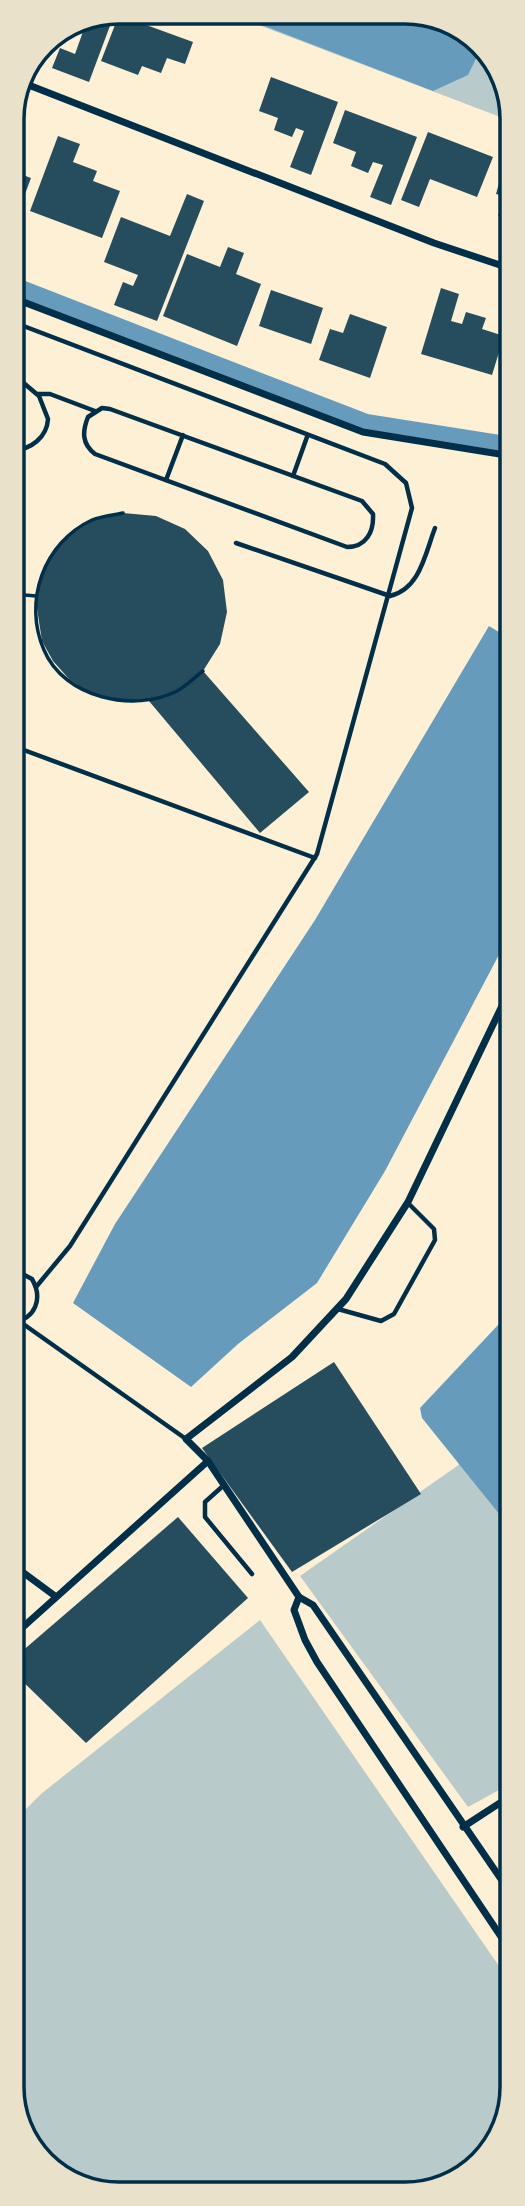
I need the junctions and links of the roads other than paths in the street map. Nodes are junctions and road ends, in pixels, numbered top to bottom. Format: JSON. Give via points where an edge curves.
{"nodes":[{"id":1,"x":31,"y":86,"type":"edge"},
{"id":2,"x":500,"y":265,"type":"edge"},
{"id":3,"x":25,"y":303,"type":"edge"},
{"id":4,"x":25,"y":327,"type":"edge"},
{"id":5,"x":25,"y":384,"type":"edge"},
{"id":6,"x":37,"y":394,"type":"junction"},
{"id":7,"x":95,"y":411,"type":"junction"},
{"id":8,"x":183,"y":435,"type":"junction"},
{"id":9,"x":307,"y":436,"type":"junction"},
{"id":10,"x":25,"y":446,"type":"edge"},
{"id":11,"x":500,"y":454,"type":"edge"},
{"id":12,"x":293,"y":476,"type":"junction"},
{"id":13,"x":166,"y":480,"type":"junction"},
{"id":14,"x":435,"y":528,"type":"dead end"},
{"id":15,"x":236,"y":542,"type":"dead end"},
{"id":16,"x":390,"y":596,"type":"junction"},
{"id":17,"x":25,"y":750,"type":"edge"},
{"id":18,"x":315,"y":858,"type":"junction"},
{"id":19,"x":500,"y":1010,"type":"edge"},
{"id":20,"x":408,"y":1202,"type":"junction"},
{"id":21,"x":24,"y":1273,"type":"edge"},
{"id":22,"x":36,"y":1287,"type":"junction"},
{"id":23,"x":338,"y":1309,"type":"junction"},
{"id":24,"x":24,"y":1317,"type":"edge"},
{"id":25,"x":24,"y":1328,"type":"edge"},
{"id":26,"x":186,"y":1439,"type":"junction"},
{"id":27,"x":208,"y":1461,"type":"junction"},
{"id":28,"x":224,"y":1485,"type":"junction"},
{"id":29,"x":24,"y":1574,"type":"edge"},
{"id":30,"x":252,"y":1574,"type":"dead end"},
{"id":31,"x":54,"y":1596,"type":"junction"},
{"id":32,"x":299,"y":1597,"type":"junction"},
{"id":33,"x":24,"y":1625,"type":"edge"},
{"id":34,"x":500,"y":1803,"type":"edge"},
{"id":35,"x":463,"y":1827,"type":"junction"},
{"id":36,"x":500,"y":1878,"type":"edge"},
{"id":37,"x":500,"y":1935,"type":"edge"}],
"edges":[{"from":1,"to":2,"type":"street"},
{"from":3,"to":11,"type":"street","via":[[363,432]]},
{"from":4,"to":9,"type":"lane"},
{"from":5,"to":6,"type":"lane"},
{"from":6,"to":7,"type":"lane","via":[[50,394]]},
{"from":6,"to":10,"type":"lane","via":[[47,413],[45,431]]},
{"from":7,"to":8,"type":"lane","via":[[110,409]]},
{"from":7,"to":13,"type":"lane","via":[[85,425],[88,449]]},
{"from":8,"to":12,"type":"lane"},
{"from":8,"to":13,"type":"lane"},
{"from":9,"to":12,"type":"lane"},
{"from":9,"to":16,"type":"lane","via":[[385,464],[406,483],[411,515]]},
{"from":12,"to":13,"type":"lane","via":[[362,501],[373,522],[368,538],[347,547]]},
{"from":14,"to":16,"type":"lane","via":[[412,585]]},
{"from":15,"to":16,"type":"lane"},
{"from":16,"to":18,"type":"lane"},
{"from":17,"to":18,"type":"lane"},
{"from":18,"to":22,"type":"lane","via":[[70,1246]]},
{"from":19,"to":20,"type":"street"},
{"from":20,"to":23,"type":"street"},
{"from":20,"to":23,"type":"lane","via":[[434,1229],[435,1240],[394,1314],[381,1321]]},
{"from":21,"to":22,"type":"lane"},
{"from":22,"to":24,"type":"lane","via":[[37,1304]]},
{"from":23,"to":26,"type":"street","via":[[292,1357]]},
{"from":25,"to":26,"type":"lane"},
{"from":26,"to":27,"type":"street"},
{"from":27,"to":28,"type":"street"},
{"from":27,"to":31,"type":"street"},
{"from":28,"to":30,"type":"lane","via":[[205,1502],[205,1517]]},
{"from":28,"to":32,"type":"street"},
{"from":29,"to":31,"type":"street"},
{"from":31,"to":33,"type":"street"},
{"from":32,"to":35,"type":"street","via":[[313,1605]]},
{"from":32,"to":37,"type":"street","via":[[294,1610],[317,1662]]},
{"from":34,"to":35,"type":"street"},
{"from":35,"to":36,"type":"street"}]}
